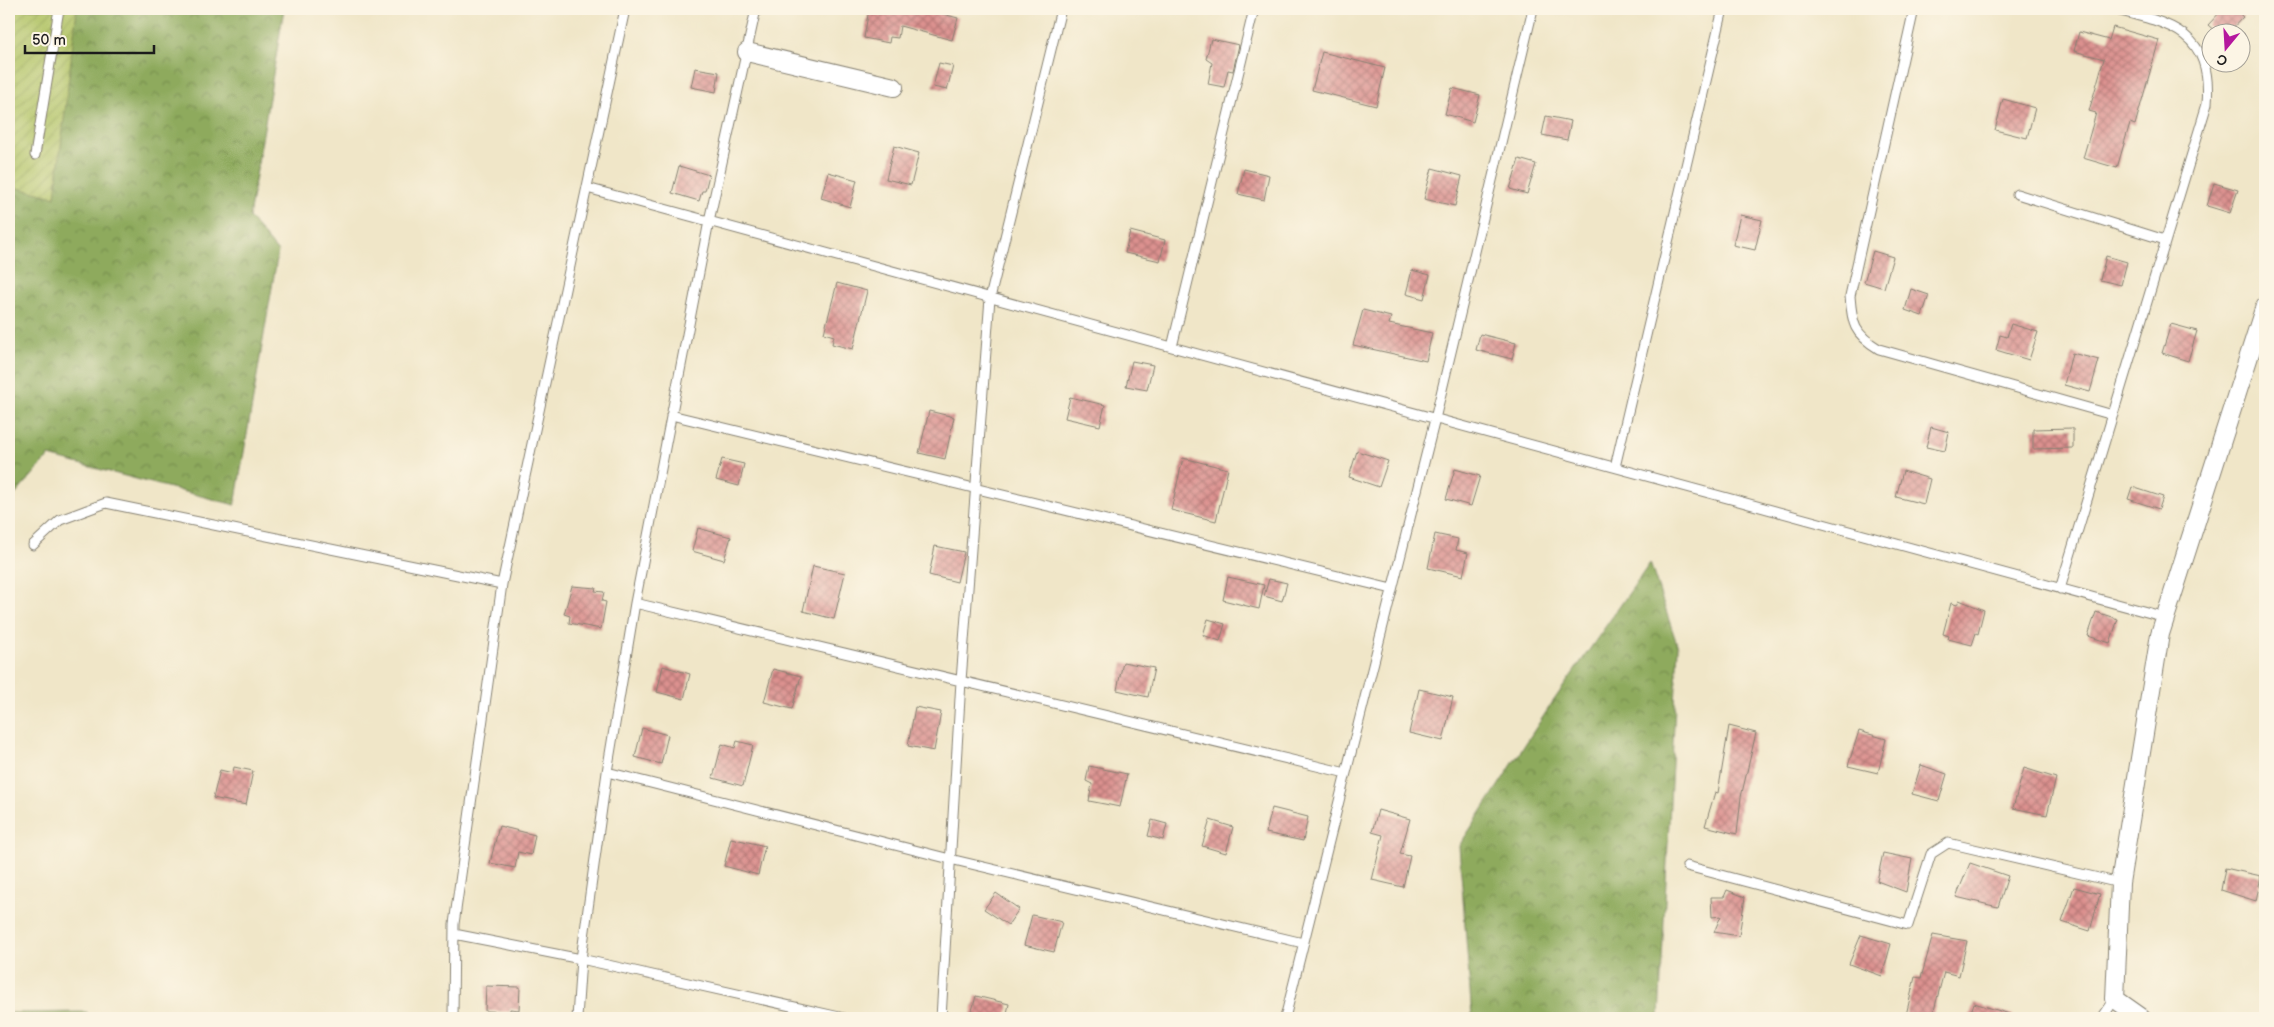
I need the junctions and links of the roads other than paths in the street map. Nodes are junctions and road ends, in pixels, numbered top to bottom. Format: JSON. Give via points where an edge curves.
{"nodes":[{"id":1,"x":59,"y":9,"type":"edge"},
{"id":2,"x":625,"y":9,"type":"edge"},
{"id":3,"x":756,"y":9,"type":"edge"},
{"id":4,"x":1060,"y":9,"type":"edge"},
{"id":5,"x":1254,"y":9,"type":"edge"},
{"id":6,"x":1533,"y":9,"type":"edge"},
{"id":7,"x":1723,"y":9,"type":"edge"},
{"id":8,"x":1914,"y":9,"type":"edge"},
{"id":9,"x":2112,"y":9,"type":"edge"},
{"id":10,"x":747,"y":52,"type":"junction"},
{"id":11,"x":894,"y":87,"type":"dead end"},
{"id":12,"x":35,"y":155,"type":"dead end"},
{"id":13,"x":586,"y":188,"type":"junction"},
{"id":14,"x":2016,"y":194,"type":"dead end"},
{"id":15,"x":709,"y":221,"type":"junction"},
{"id":16,"x":2165,"y":240,"type":"junction"},
{"id":17,"x":990,"y":298,"type":"junction"},
{"id":18,"x":2265,"y":306,"type":"edge"},
{"id":19,"x":1172,"y":347,"type":"junction"},
{"id":20,"x":671,"y":415,"type":"junction"},
{"id":21,"x":2112,"y":415,"type":"junction"},
{"id":22,"x":1435,"y":419,"type":"junction"},
{"id":23,"x":1615,"y":467,"type":"junction"},
{"id":24,"x":976,"y":488,"type":"junction"},
{"id":25,"x":33,"y":545,"type":"dead end"},
{"id":26,"x":502,"y":584,"type":"junction"},
{"id":27,"x":2060,"y":588,"type":"junction"},
{"id":28,"x":1392,"y":589,"type":"junction"},
{"id":29,"x":635,"y":602,"type":"junction"},
{"id":30,"x":2165,"y":617,"type":"junction"},
{"id":31,"x":961,"y":681,"type":"junction"},
{"id":32,"x":607,"y":772,"type":"junction"},
{"id":33,"x":1346,"y":773,"type":"junction"},
{"id":34,"x":950,"y":859,"type":"junction"},
{"id":35,"x":1687,"y":866,"type":"dead end"},
{"id":36,"x":2120,"y":883,"type":"junction"},
{"id":37,"x":454,"y":934,"type":"junction"},
{"id":38,"x":1303,"y":943,"type":"junction"},
{"id":39,"x":581,"y":959,"type":"junction"},
{"id":40,"x":2115,"y":999,"type":"junction"},
{"id":41,"x":453,"y":1018,"type":"edge"},
{"id":42,"x":577,"y":1018,"type":"edge"},
{"id":43,"x":844,"y":1018,"type":"edge"},
{"id":44,"x":941,"y":1018,"type":"edge"},
{"id":45,"x":1284,"y":1018,"type":"edge"},
{"id":46,"x":2102,"y":1018,"type":"edge"},
{"id":47,"x":2142,"y":1018,"type":"edge"}],
"edges":[{"from":1,"to":12,"type":"lane"},
{"from":2,"to":13,"type":"lane"},
{"from":3,"to":10,"type":"lane"},
{"from":4,"to":17,"type":"lane"},
{"from":5,"to":19,"type":"lane"},
{"from":6,"to":22,"type":"lane"},
{"from":7,"to":23,"type":"lane"},
{"from":8,"to":21,"type":"lane","via":[[1850,296],[1851,321],[1862,339],[1879,349]]},
{"from":9,"to":16,"type":"lane","via":[[2154,19],[2180,32],[2197,48],[2206,66],[2207,104]]},
{"from":10,"to":11,"type":"street"},
{"from":10,"to":15,"type":"lane"},
{"from":13,"to":15,"type":"lane"},
{"from":13,"to":26,"type":"lane"},
{"from":14,"to":16,"type":"lane"},
{"from":15,"to":17,"type":"lane"},
{"from":15,"to":20,"type":"lane"},
{"from":16,"to":21,"type":"lane"},
{"from":17,"to":19,"type":"lane"},
{"from":17,"to":24,"type":"lane"},
{"from":18,"to":30,"type":"street"},
{"from":19,"to":22,"type":"lane"},
{"from":20,"to":24,"type":"lane"},
{"from":20,"to":29,"type":"lane"},
{"from":21,"to":27,"type":"lane"},
{"from":22,"to":23,"type":"lane"},
{"from":22,"to":28,"type":"lane"},
{"from":23,"to":27,"type":"lane"},
{"from":24,"to":28,"type":"lane"},
{"from":24,"to":31,"type":"lane"},
{"from":25,"to":26,"type":"lane","via":[[60,520],[106,503]]},
{"from":26,"to":37,"type":"lane"},
{"from":27,"to":30,"type":"lane"},
{"from":28,"to":33,"type":"lane"},
{"from":29,"to":31,"type":"lane"},
{"from":29,"to":32,"type":"lane"},
{"from":30,"to":36,"type":"street"},
{"from":31,"to":33,"type":"lane"},
{"from":31,"to":34,"type":"lane"},
{"from":32,"to":34,"type":"lane"},
{"from":32,"to":39,"type":"lane"},
{"from":33,"to":38,"type":"lane"},
{"from":34,"to":38,"type":"lane"},
{"from":34,"to":44,"type":"lane"},
{"from":35,"to":36,"type":"lane","via":[[1908,925],[1931,854],[1948,843]]},
{"from":36,"to":40,"type":"street"},
{"from":37,"to":39,"type":"lane"},
{"from":37,"to":41,"type":"lane"},
{"from":38,"to":45,"type":"lane"},
{"from":39,"to":42,"type":"lane"},
{"from":39,"to":43,"type":"lane"},
{"from":40,"to":46,"type":"lane"},
{"from":40,"to":47,"type":"street"}]}
